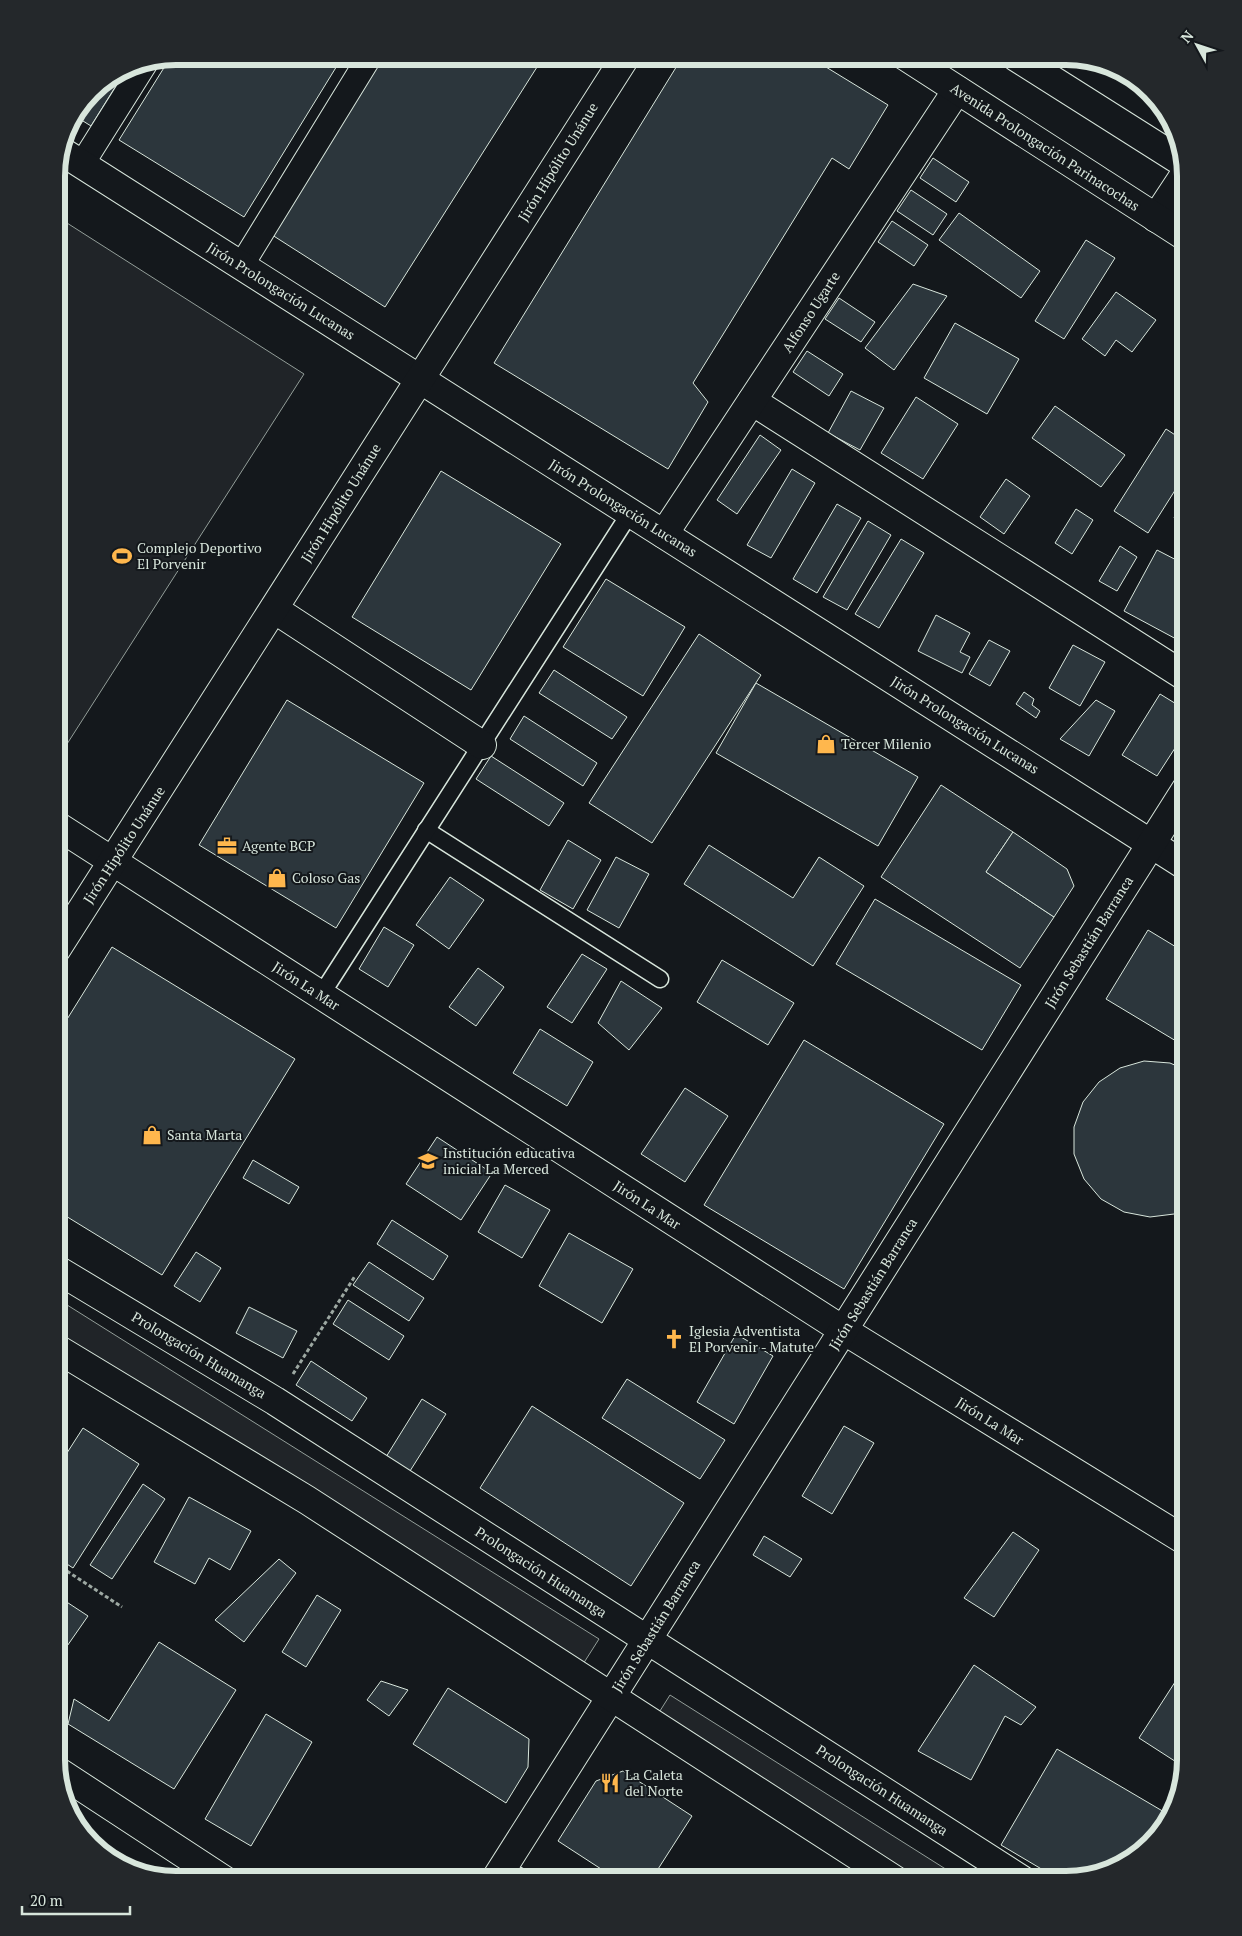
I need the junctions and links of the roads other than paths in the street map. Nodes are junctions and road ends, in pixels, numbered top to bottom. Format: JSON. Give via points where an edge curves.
{"nodes":[{"id":1,"x":364,"y":65,"type":"edge"},
{"id":2,"x":620,"y":65,"type":"edge"},
{"id":3,"x":919,"y":65,"type":"edge"},
{"id":4,"x":1030,"y":65,"type":"edge"},
{"id":5,"x":139,"y":71,"type":"edge"},
{"id":6,"x":957,"y":90,"type":"junction"},
{"id":7,"x":71,"y":158,"type":"edge"},
{"id":8,"x":1175,"y":158,"type":"edge"},
{"id":9,"x":1177,"y":186,"type":"edge"},
{"id":10,"x":1156,"y":218,"type":"junction"},
{"id":11,"x":1177,"y":231,"type":"edge"},
{"id":12,"x":241,"y":266,"type":"junction"},
{"id":13,"x":420,"y":379,"type":"junction"},
{"id":14,"x":752,"y":401,"type":"junction"},
{"id":15,"x":630,"y":513,"type":"junction"},
{"id":16,"x":664,"y":534,"type":"junction"},
{"id":17,"x":274,"y":609,"type":"junction"},
{"id":18,"x":1177,"y":671,"type":"edge"},
{"id":19,"x":482,"y":745,"type":"junction"},
{"id":20,"x":1177,"y":803,"type":"edge"},
{"id":21,"x":426,"y":830,"type":"junction"},
{"id":22,"x":65,"y":831,"type":"edge"},
{"id":23,"x":1151,"y":844,"type":"junction"},
{"id":24,"x":1177,"y":860,"type":"edge"},
{"id":25,"x":113,"y":862,"type":"junction"},
{"id":26,"x":65,"y":936,"type":"edge"},
{"id":27,"x":660,"y":979,"type":"dead end"},
{"id":28,"x":321,"y":995,"type":"junction"},
{"id":29,"x":65,"y":1274,"type":"edge"},
{"id":30,"x":843,"y":1330,"type":"junction"},
{"id":31,"x":65,"y":1353,"type":"edge"},
{"id":32,"x":1177,"y":1535,"type":"edge"},
{"id":33,"x":647,"y":1640,"type":"junction"},
{"id":34,"x":611,"y":1696,"type":"junction"},
{"id":35,"x":67,"y":1777,"type":"edge"},
{"id":36,"x":210,"y":1871,"type":"edge"},
{"id":37,"x":510,"y":1871,"type":"edge"},
{"id":38,"x":881,"y":1871,"type":"edge"},
{"id":39,"x":1008,"y":1871,"type":"edge"}],
"edges":[{"from":1,"to":12,"type":"street"},
{"from":2,"to":13,"type":"street","name":"Jirón Hipólito Unánue"},
{"from":3,"to":6,"type":"street","name":"Avenida Prolongación Parinacochas"},
{"from":4,"to":8,"type":"street"},
{"from":5,"to":7,"type":"street"},
{"from":6,"to":10,"type":"street","name":"Avenida Prolongación Parinacochas"},
{"from":6,"to":14,"type":"street","name":"Alfonso Ugarte"},
{"from":7,"to":12,"type":"street","name":"Jirón Prolongación Lucanas"},
{"from":9,"to":10,"type":"street"},
{"from":10,"to":11,"type":"street","name":"Avenida Prolongación Parinacochas"},
{"from":12,"to":13,"type":"street","name":"Jirón Prolongación Lucanas"},
{"from":13,"to":15,"type":"street","name":"Jirón Prolongación Lucanas"},
{"from":13,"to":17,"type":"street","name":"Jirón Hipólito Unánue"},
{"from":14,"to":16,"type":"street","name":"Alfonso Ugarte"},
{"from":14,"to":18,"type":"street"},
{"from":15,"to":16,"type":"street","name":"Jirón Prolongación Lucanas"},
{"from":15,"to":19,"type":"lane"},
{"from":16,"to":23,"type":"street","name":"Jirón Prolongación Lucanas"},
{"from":17,"to":19,"type":"street"},
{"from":17,"to":25,"type":"street","name":"Jirón Hipólito Unánue"},
{"from":19,"to":21,"type":"lane"},
{"from":20,"to":23,"type":"street","name":"Jirón Sebastián Barranca"},
{"from":21,"to":27,"type":"lane"},
{"from":21,"to":28,"type":"lane"},
{"from":22,"to":25,"type":"street","name":"Jirón La Mar"},
{"from":23,"to":24,"type":"street","name":"Jirón Prolongación Lucanas"},
{"from":23,"to":30,"type":"street","name":"Jirón Sebastián Barranca"},
{"from":25,"to":26,"type":"street","name":"Jirón Hipólito Unánue"},
{"from":25,"to":28,"type":"street","name":"Jirón La Mar"},
{"from":28,"to":30,"type":"street","name":"Jirón La Mar"},
{"from":29,"to":33,"type":"street","name":"Prolongación Huamanga","via":[[275,1402]]},
{"from":30,"to":32,"type":"street","name":"Jirón La Mar"},
{"from":30,"to":33,"type":"street","name":"Jirón Sebastián Barranca"},
{"from":31,"to":34,"type":"street","via":[[307,1500]]},
{"from":33,"to":34,"type":"street","name":"Jirón Sebastián Barranca"},
{"from":33,"to":39,"type":"street","name":"Prolongación Huamanga"},
{"from":34,"to":37,"type":"street","name":"Jirón Sebastián Barranca"},
{"from":34,"to":38,"type":"street"},
{"from":35,"to":36,"type":"street"}]}
